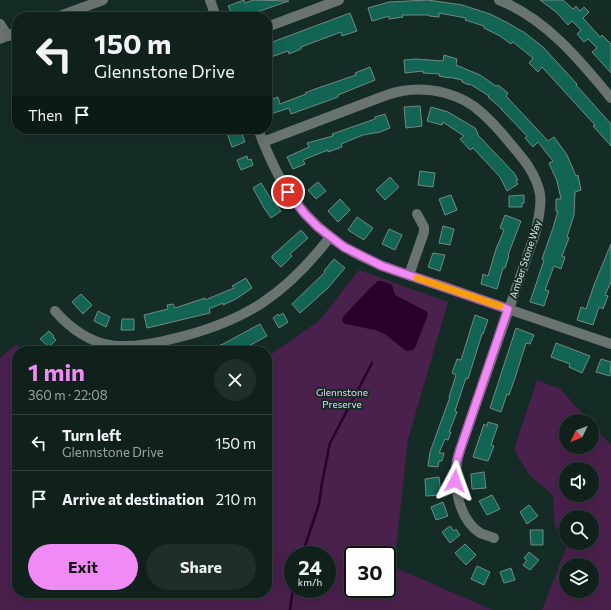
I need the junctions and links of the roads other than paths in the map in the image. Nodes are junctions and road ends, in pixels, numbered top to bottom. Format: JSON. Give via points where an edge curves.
{"nodes":[{"id":1,"x":103,"y":0,"type":"edge"},
{"id":2,"x":210,"y":0,"type":"edge"},
{"id":3,"x":339,"y":0,"type":"edge"},
{"id":4,"x":499,"y":0,"type":"edge"},
{"id":5,"x":71,"y":12,"type":"edge"},
{"id":6,"x":214,"y":12,"type":"edge"},
{"id":7,"x":0,"y":24,"type":"edge"},
{"id":8,"x":272,"y":25,"type":"edge"},
{"id":9,"x":8,"y":36,"type":"edge"},
{"id":10,"x":611,"y":98,"type":"edge"},
{"id":11,"x":260,"y":134,"type":"edge"},
{"id":12,"x":263,"y":142,"type":"junction"},
{"id":13,"x":417,"y":214,"type":"dead end"},
{"id":14,"x":330,"y":237,"type":"junction"},
{"id":15,"x":409,"y":275,"type":"junction"},
{"id":16,"x":508,"y":309,"type":"junction"},
{"id":17,"x":55,"y":311,"type":"dead end"},
{"id":18,"x":610,"y":341,"type":"edge"},
{"id":19,"x":112,"y":346,"type":"edge"},
{"id":20,"x":138,"y":346,"type":"edge"},
{"id":21,"x":494,"y":538,"type":"dead end"}],
"edges":[{"from":1,"to":5,"type":"street"},
{"from":2,"to":6,"type":"street"},
{"from":3,"to":8,"type":"street"},
{"from":4,"to":10,"type":"street","via":[[547,29],[570,50]]},
{"from":7,"to":9,"type":"street"},
{"from":11,"to":12,"type":"street"},
{"from":12,"to":14,"type":"street","via":[[293,200]]},
{"from":12,"to":16,"type":"street","name":"Amber Stone Way","via":[[402,91],[439,91],[457,97],[482,112],[529,167],[537,181],[541,196],[536,230]]},
{"from":13,"to":15,"type":"street","via":[[424,232]]},
{"from":14,"to":15,"type":"street","via":[[382,266]]},
{"from":14,"to":20,"type":"street","via":[[282,289],[237,318],[203,332]]},
{"from":15,"to":16,"type":"street"},
{"from":16,"to":18,"type":"street"},
{"from":16,"to":21,"type":"street","name":"Amber Stone Way","via":[[460,450],[456,469],[457,492],[470,523],[481,534]]},
{"from":17,"to":19,"type":"street","via":[[78,332],[99,343]]}]}
